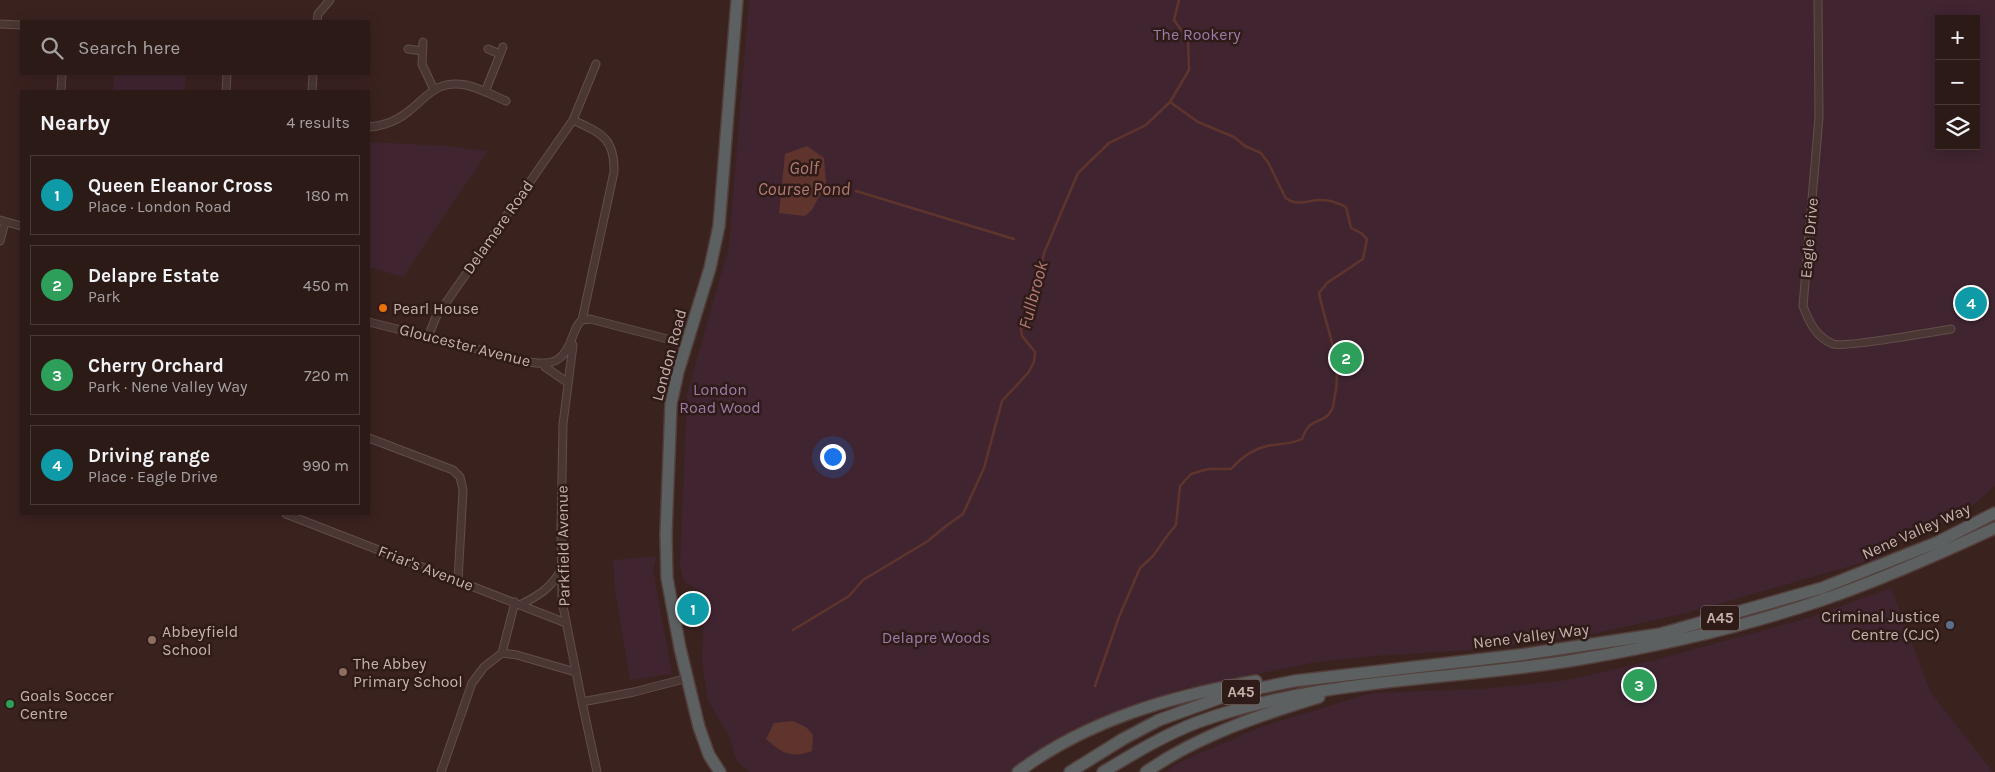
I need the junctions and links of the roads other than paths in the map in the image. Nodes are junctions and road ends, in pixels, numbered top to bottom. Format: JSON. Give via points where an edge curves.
{"nodes":[{"id":1,"x":330,"y":0,"type":"edge"},
{"id":2,"x":737,"y":0,"type":"edge"},
{"id":3,"x":1818,"y":0,"type":"edge"},
{"id":4,"x":316,"y":20,"type":"edge"},
{"id":5,"x":0,"y":24,"type":"edge"},
{"id":6,"x":20,"y":25,"type":"edge"},
{"id":7,"x":423,"y":42,"type":"dead end"},
{"id":8,"x":503,"y":47,"type":"dead end"},
{"id":9,"x":408,"y":49,"type":"dead end"},
{"id":10,"x":488,"y":49,"type":"dead end"},
{"id":11,"x":422,"y":51,"type":"junction"},
{"id":12,"x":500,"y":54,"type":"junction"},
{"id":13,"x":596,"y":64,"type":"dead end"},
{"id":14,"x":62,"y":75,"type":"edge"},
{"id":15,"x":227,"y":75,"type":"edge"},
{"id":16,"x":312,"y":75,"type":"edge"},
{"id":17,"x":61,"y":90,"type":"edge"},
{"id":18,"x":226,"y":90,"type":"edge"},
{"id":19,"x":312,"y":90,"type":"edge"},
{"id":20,"x":434,"y":90,"type":"junction"},
{"id":21,"x":485,"y":92,"type":"junction"},
{"id":22,"x":506,"y":101,"type":"dead end"},
{"id":23,"x":573,"y":120,"type":"junction"},
{"id":24,"x":370,"y":127,"type":"edge"},
{"id":25,"x":3,"y":221,"type":"edge"},
{"id":26,"x":20,"y":226,"type":"edge"},
{"id":27,"x":0,"y":241,"type":"edge"},
{"id":28,"x":582,"y":320,"type":"junction"},
{"id":29,"x":370,"y":322,"type":"edge"},
{"id":30,"x":1951,"y":329,"type":"dead end"},
{"id":31,"x":428,"y":337,"type":"junction"},
{"id":32,"x":571,"y":342,"type":"junction"},
{"id":33,"x":687,"y":344,"type":"junction"},
{"id":34,"x":543,"y":363,"type":"junction"},
{"id":35,"x":567,"y":382,"type":"junction"},
{"id":36,"x":370,"y":438,"type":"edge"},
{"id":37,"x":1995,"y":513,"type":"edge"},
{"id":38,"x":289,"y":515,"type":"edge"},
{"id":39,"x":1995,"y":528,"type":"edge"},
{"id":40,"x":562,"y":569,"type":"junction"},
{"id":41,"x":458,"y":581,"type":"junction"},
{"id":42,"x":518,"y":604,"type":"junction"},
{"id":43,"x":566,"y":623,"type":"junction"},
{"id":44,"x":502,"y":653,"type":"junction"},
{"id":45,"x":1429,"y":665,"type":"junction"},
{"id":46,"x":575,"y":672,"type":"junction"},
{"id":47,"x":688,"y":678,"type":"junction"},
{"id":48,"x":1364,"y":684,"type":"junction"},
{"id":49,"x":582,"y":702,"type":"junction"},
{"id":50,"x":441,"y":772,"type":"edge"},
{"id":51,"x":596,"y":772,"type":"edge"},
{"id":52,"x":720,"y":772,"type":"edge"},
{"id":53,"x":1018,"y":772,"type":"edge"},
{"id":54,"x":1070,"y":772,"type":"edge"},
{"id":55,"x":1103,"y":772,"type":"edge"},
{"id":56,"x":1146,"y":772,"type":"edge"}],
"edges":[{"from":1,"to":4,"type":"street"},
{"from":2,"to":33,"type":"highway","name":"London Road","via":[[719,226]]},
{"from":3,"to":30,"type":"street","name":"Eagle Drive","via":[[1819,117],[1803,306],[1808,321],[1820,336],[1838,345]]},
{"from":5,"to":6,"type":"street"},
{"from":7,"to":11,"type":"street"},
{"from":8,"to":12,"type":"street"},
{"from":9,"to":11,"type":"street"},
{"from":10,"to":12,"type":"street"},
{"from":11,"to":20,"type":"street","via":[[422,64]]},
{"from":12,"to":21,"type":"street"},
{"from":13,"to":23,"type":"street","name":"Delamere Road"},
{"from":14,"to":17,"type":"street"},
{"from":15,"to":18,"type":"street"},
{"from":16,"to":19,"type":"street"},
{"from":20,"to":21,"type":"street","via":[[457,84]]},
{"from":20,"to":24,"type":"street","via":[[396,119]]},
{"from":21,"to":22,"type":"street"},
{"from":23,"to":28,"type":"street","via":[[600,135],[610,144],[615,157]]},
{"from":23,"to":31,"type":"street","name":"Delamere Road","via":[[436,317]]},
{"from":25,"to":26,"type":"street"},
{"from":25,"to":27,"type":"street"},
{"from":28,"to":32,"type":"street","name":"Gloucester Avenue"},
{"from":28,"to":33,"type":"street","via":[[590,319]]},
{"from":29,"to":31,"type":"street","name":"Gloucester Avenue"},
{"from":31,"to":34,"type":"street","name":"Gloucester Avenue"},
{"from":32,"to":34,"type":"street","name":"Gloucester Avenue","via":[[561,358]]},
{"from":32,"to":35,"type":"street","name":"Parkfield Avenue"},
{"from":33,"to":47,"type":"highway","name":"London Road","via":[[671,404],[666,534],[667,578],[673,618]]},
{"from":34,"to":35,"type":"street"},
{"from":35,"to":40,"type":"street","name":"Parkfield Avenue","via":[[562,424]]},
{"from":36,"to":41,"type":"street","via":[[453,470],[460,478],[463,490]]},
{"from":37,"to":45,"type":"highway","name":"Nene Valley Way","number":"A45","via":[[1938,542],[1822,588],[1687,627],[1594,644]]},
{"from":38,"to":41,"type":"street","name":"Friar's Avenue"},
{"from":39,"to":48,"type":"highway","name":"Nene Valley Way","number":"A45","via":[[1823,600],[1661,645],[1521,669]]},
{"from":40,"to":42,"type":"street","via":[[545,590]]},
{"from":40,"to":43,"type":"street","name":"Parkfield Avenue"},
{"from":41,"to":42,"type":"street","name":"Friar's Avenue"},
{"from":42,"to":43,"type":"street","name":"Friar's Avenue"},
{"from":42,"to":44,"type":"street"},
{"from":43,"to":46,"type":"street","name":"Parkfield Avenue"},
{"from":44,"to":46,"type":"street"},
{"from":44,"to":50,"type":"street","via":[[484,667],[472,683]]},
{"from":45,"to":53,"type":"highway","via":[[1353,667],[1190,694],[1106,722],[1056,747]]},
{"from":45,"to":54,"type":"highway","name":"Nene Valley Way","number":"A45","via":[[1294,681],[1231,694],[1159,720]]},
{"from":46,"to":49,"type":"street","name":"Parkfield Avenue"},
{"from":47,"to":49,"type":"street"},
{"from":47,"to":52,"type":"highway","name":"London Road","via":[[699,727],[709,755]]},
{"from":48,"to":55,"type":"highway","name":"Nene Valley Way","number":"A45","via":[[1300,694],[1237,709],[1165,737]]},
{"from":48,"to":56,"type":"highway","via":[[1220,732]]},
{"from":49,"to":51,"type":"street","name":"Parkfield Avenue"}]}
